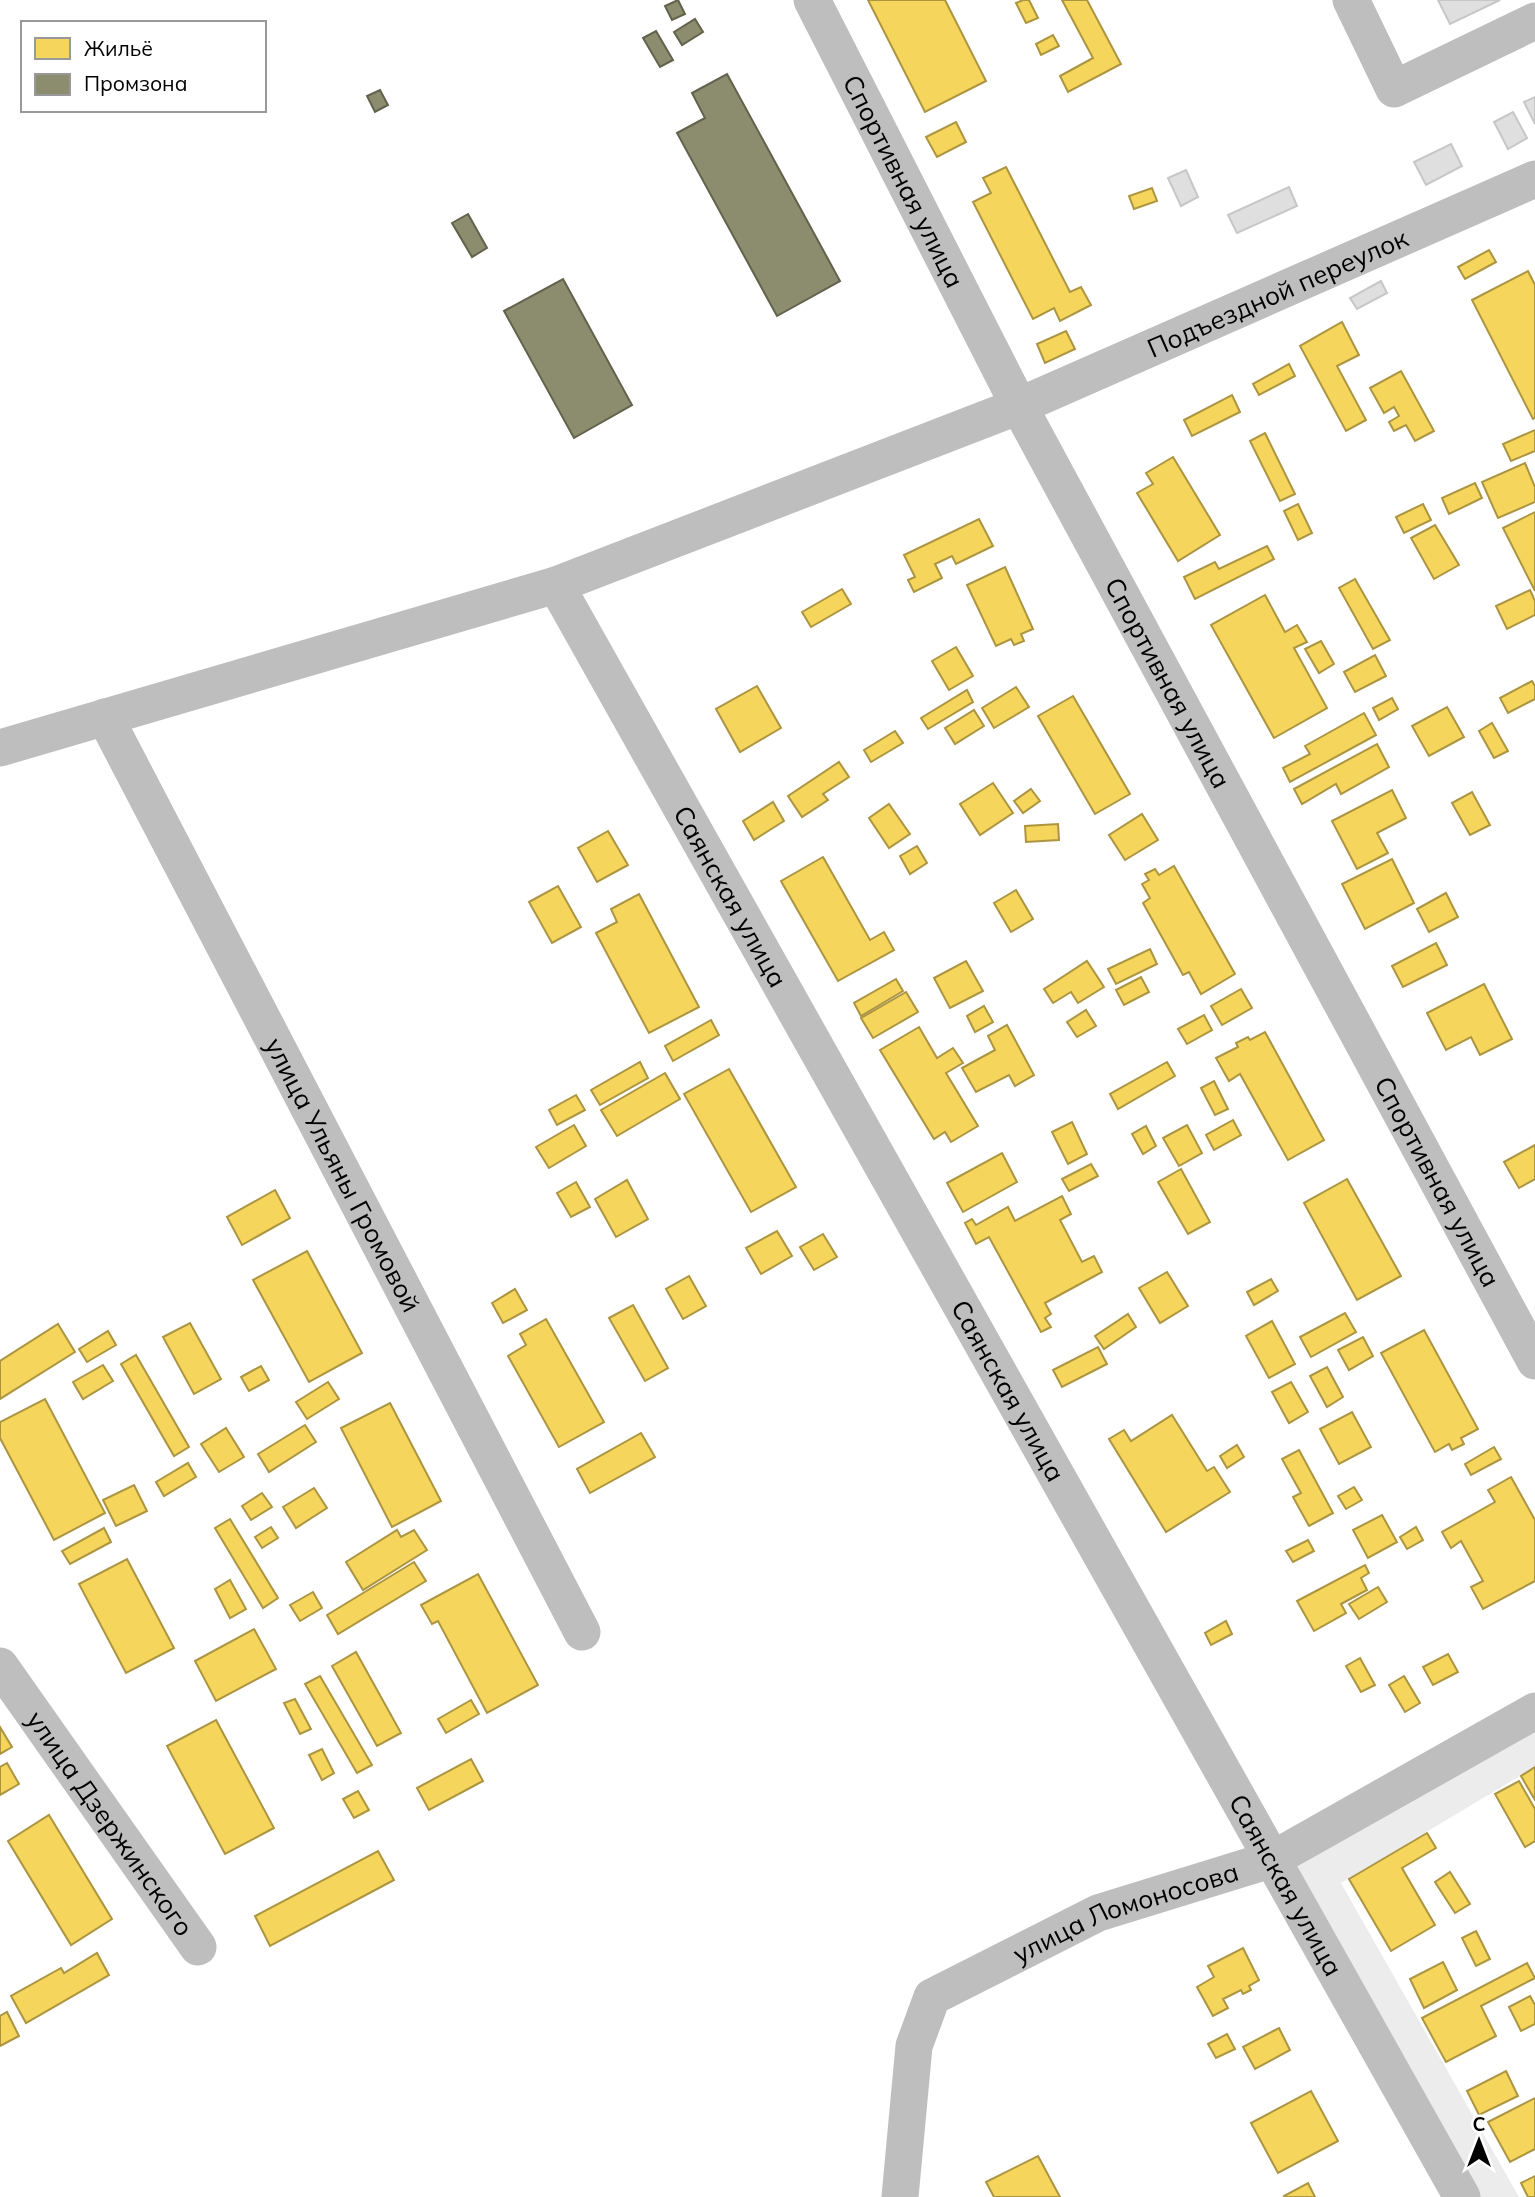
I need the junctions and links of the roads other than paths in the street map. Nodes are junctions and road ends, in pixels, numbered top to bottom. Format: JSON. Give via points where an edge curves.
{"nodes":[{"id":1,"x":812,"y":0,"type":"edge"},
{"id":2,"x":1351,"y":0,"type":"edge"},
{"id":3,"x":1535,"y":21,"type":"edge"},
{"id":4,"x":1535,"y":179,"type":"edge"},
{"id":5,"x":1019,"y":406,"type":"junction"},
{"id":6,"x":556,"y":585,"type":"junction"},
{"id":7,"x":105,"y":717,"type":"junction"},
{"id":8,"x":0,"y":748,"type":"edge"},
{"id":9,"x":1535,"y":1361,"type":"edge"},
{"id":10,"x":582,"y":1632,"type":"dead end"},
{"id":11,"x":0,"y":1665,"type":"edge"},
{"id":12,"x":1535,"y":1710,"type":"edge"},
{"id":13,"x":1273,"y":1859,"type":"junction"},
{"id":14,"x":198,"y":1947,"type":"dead end"},
{"id":15,"x":900,"y":2197,"type":"edge"},
{"id":16,"x":1462,"y":2197,"type":"edge"}],
"edges":[{"from":1,"to":5,"type":"street","name":"Спортивная улица"},
{"from":2,"to":3,"type":"street","via":[[1394,89]]},
{"from":4,"to":5,"type":"street","name":"Подъездной переулок"},
{"from":5,"to":6,"type":"street","name":"Подъездной переулок"},
{"from":5,"to":9,"type":"street","name":"Спортивная улица"},
{"from":6,"to":7,"type":"street","name":"Подъездной переулок"},
{"from":6,"to":13,"type":"street","name":"Саянская улица"},
{"from":7,"to":8,"type":"street","name":"Подъездной переулок"},
{"from":7,"to":10,"type":"street","name":"улица Ульяны Громовой"},
{"from":11,"to":14,"type":"street","name":"улица Дзержинского"},
{"from":12,"to":13,"type":"street","name":"улица Ломоносова"},
{"from":13,"to":15,"type":"street","name":"улица Ломоносова","via":[[1098,1913],[932,1997],[914,2046]]},
{"from":13,"to":16,"type":"street","name":"Саянская улица"}]}
